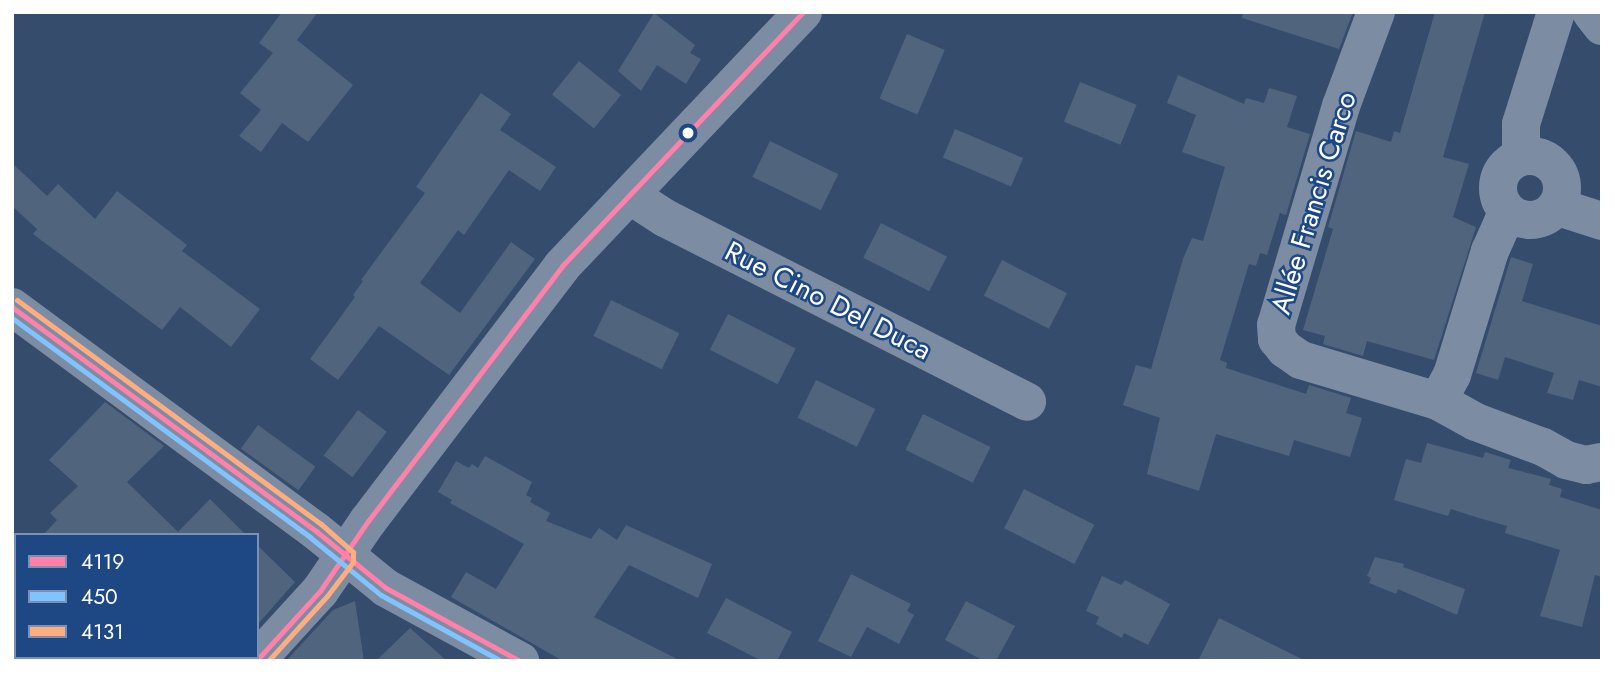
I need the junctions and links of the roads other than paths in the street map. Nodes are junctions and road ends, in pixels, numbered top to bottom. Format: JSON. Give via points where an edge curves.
{"nodes":[{"id":1,"x":803,"y":12,"type":"edge"},
{"id":2,"x":1376,"y":12,"type":"edge"},
{"id":3,"x":1556,"y":12,"type":"edge"},
{"id":4,"x":1591,"y":12,"type":"edge"},
{"id":5,"x":1602,"y":26,"type":"edge"},
{"id":6,"x":1521,"y":156,"type":"junction"},
{"id":7,"x":631,"y":196,"type":"junction"},
{"id":8,"x":1558,"y":207,"type":"junction"},
{"id":9,"x":1511,"y":214,"type":"junction"},
{"id":10,"x":1602,"y":221,"type":"edge"},
{"id":11,"x":12,"y":307,"type":"edge"},
{"id":12,"x":1438,"y":401,"type":"junction"},
{"id":13,"x":1027,"y":402,"type":"dead end"},
{"id":14,"x":1602,"y":462,"type":"edge"},
{"id":15,"x":346,"y":557,"type":"junction"},
{"id":16,"x":259,"y":658,"type":"edge"},
{"id":17,"x":520,"y":661,"type":"edge"}],
"edges":[{"from":1,"to":7,"type":"street"},
{"from":2,"to":12,"type":"street","name":"Allée Francis Carco","via":[[1340,106],[1276,325],[1277,339],[1301,359]]},
{"from":3,"to":6,"type":"street","via":[[1521,124]]},
{"from":4,"to":5,"type":"street"},
{"from":6,"to":8,"type":"street","via":[[1541,157],[1557,169],[1563,188]]},
{"from":6,"to":9,"type":"street","via":[[1503,167],[1496,187],[1502,208]]},
{"from":7,"to":13,"type":"street","name":"Rue Cino Del Duca","via":[[678,225]]},
{"from":7,"to":15,"type":"street","via":[[562,266],[368,521]]},
{"from":8,"to":9,"type":"street","via":[[1541,219],[1519,220]]},
{"from":8,"to":10,"type":"street"},
{"from":9,"to":12,"type":"street","via":[[1490,251],[1452,375]]},
{"from":11,"to":15,"type":"street"},
{"from":12,"to":14,"type":"street","name":"Allée Francis Carco","via":[[1566,460],[1586,465]]},
{"from":15,"to":16,"type":"street"},
{"from":15,"to":17,"type":"street","via":[[386,588]]}]}
